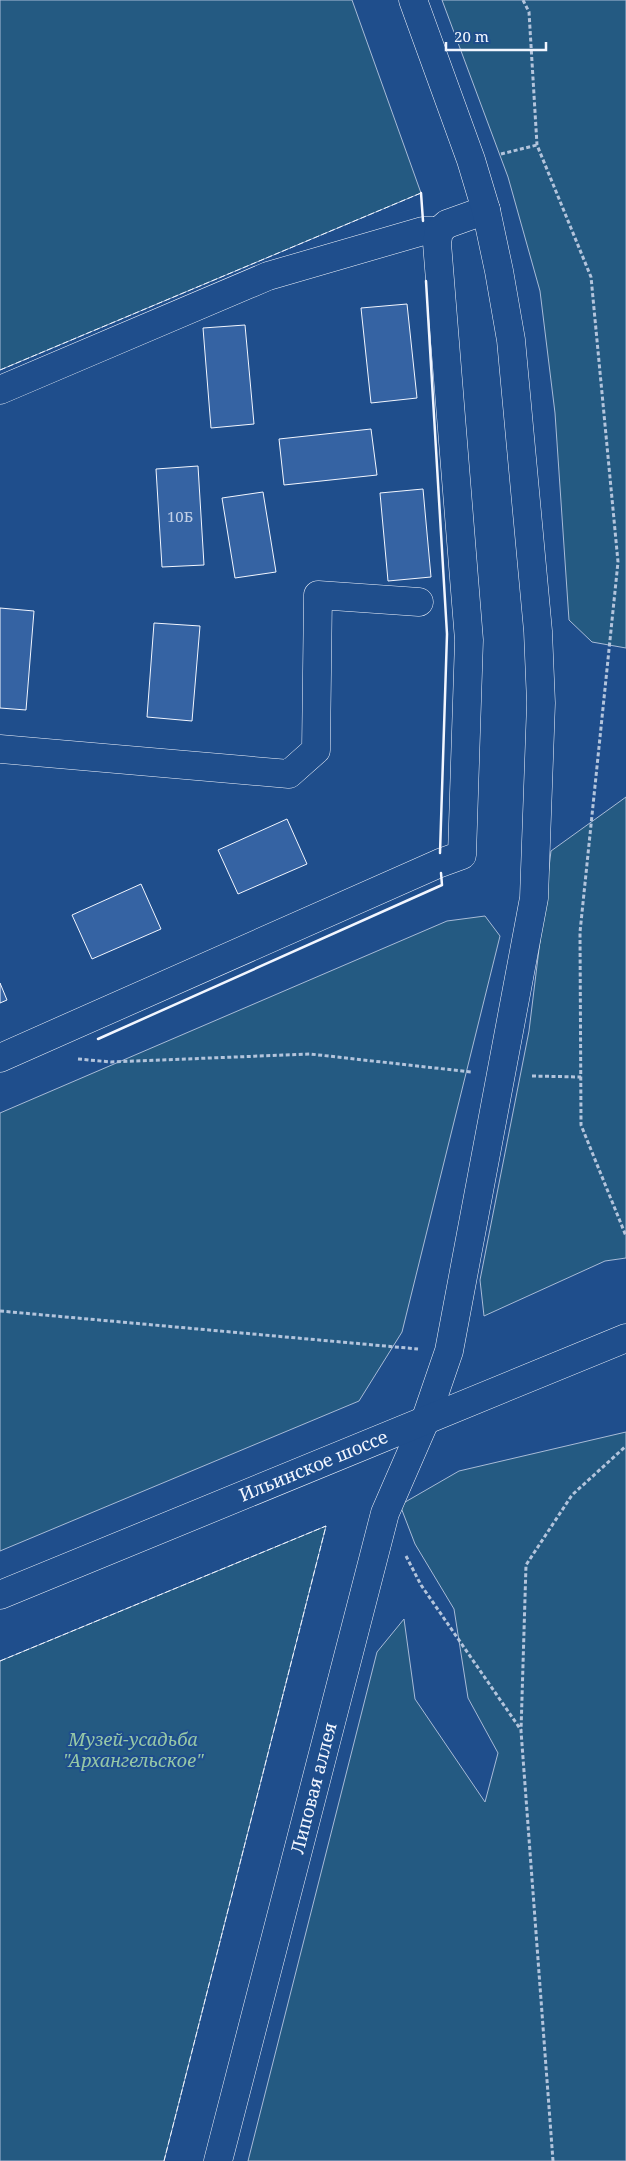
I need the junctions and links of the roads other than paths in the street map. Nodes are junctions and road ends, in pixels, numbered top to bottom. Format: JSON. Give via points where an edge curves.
{"nodes":[{"id":1,"x":413,"y":0,"type":"edge"},
{"id":2,"x":486,"y":210,"type":"junction"},
{"id":3,"x":439,"y":232,"type":"junction"},
{"id":4,"x":0,"y":390,"type":"edge"},
{"id":5,"x":419,"y":602,"type":"dead end"},
{"id":6,"x":0,"y":749,"type":"edge"},
{"id":7,"x":6,"y":1055,"type":"edge"},
{"id":8,"x":626,"y":1338,"type":"edge"},
{"id":9,"x":425,"y":1421,"type":"junction"},
{"id":10,"x":0,"y":1595,"type":"edge"},
{"id":11,"x":218,"y":2161,"type":"edge"}],
"edges":[{"from":1,"to":2,"type":"street","name":"Липовая аллея"},
{"from":2,"to":3,"type":"street","via":[[447,224]]},
{"from":2,"to":9,"type":"street","name":"Липовая аллея","via":[[511,340],[538,632],[541,703],[534,898],[449,1352]]},
{"from":3,"to":4,"type":"street","via":[[423,231],[268,276]]},
{"from":3,"to":7,"type":"street","via":[[437,243],[469,640],[462,855]]},
{"from":5,"to":6,"type":"street","via":[[318,595],[316,750],[290,774]]},
{"from":8,"to":9,"type":"street","name":"Ильинское шоссе"},
{"from":9,"to":10,"type":"street","name":"Ильинское шоссе"},
{"from":9,"to":11,"type":"street","name":"Липовая аллея","via":[[385,1513]]}]}
